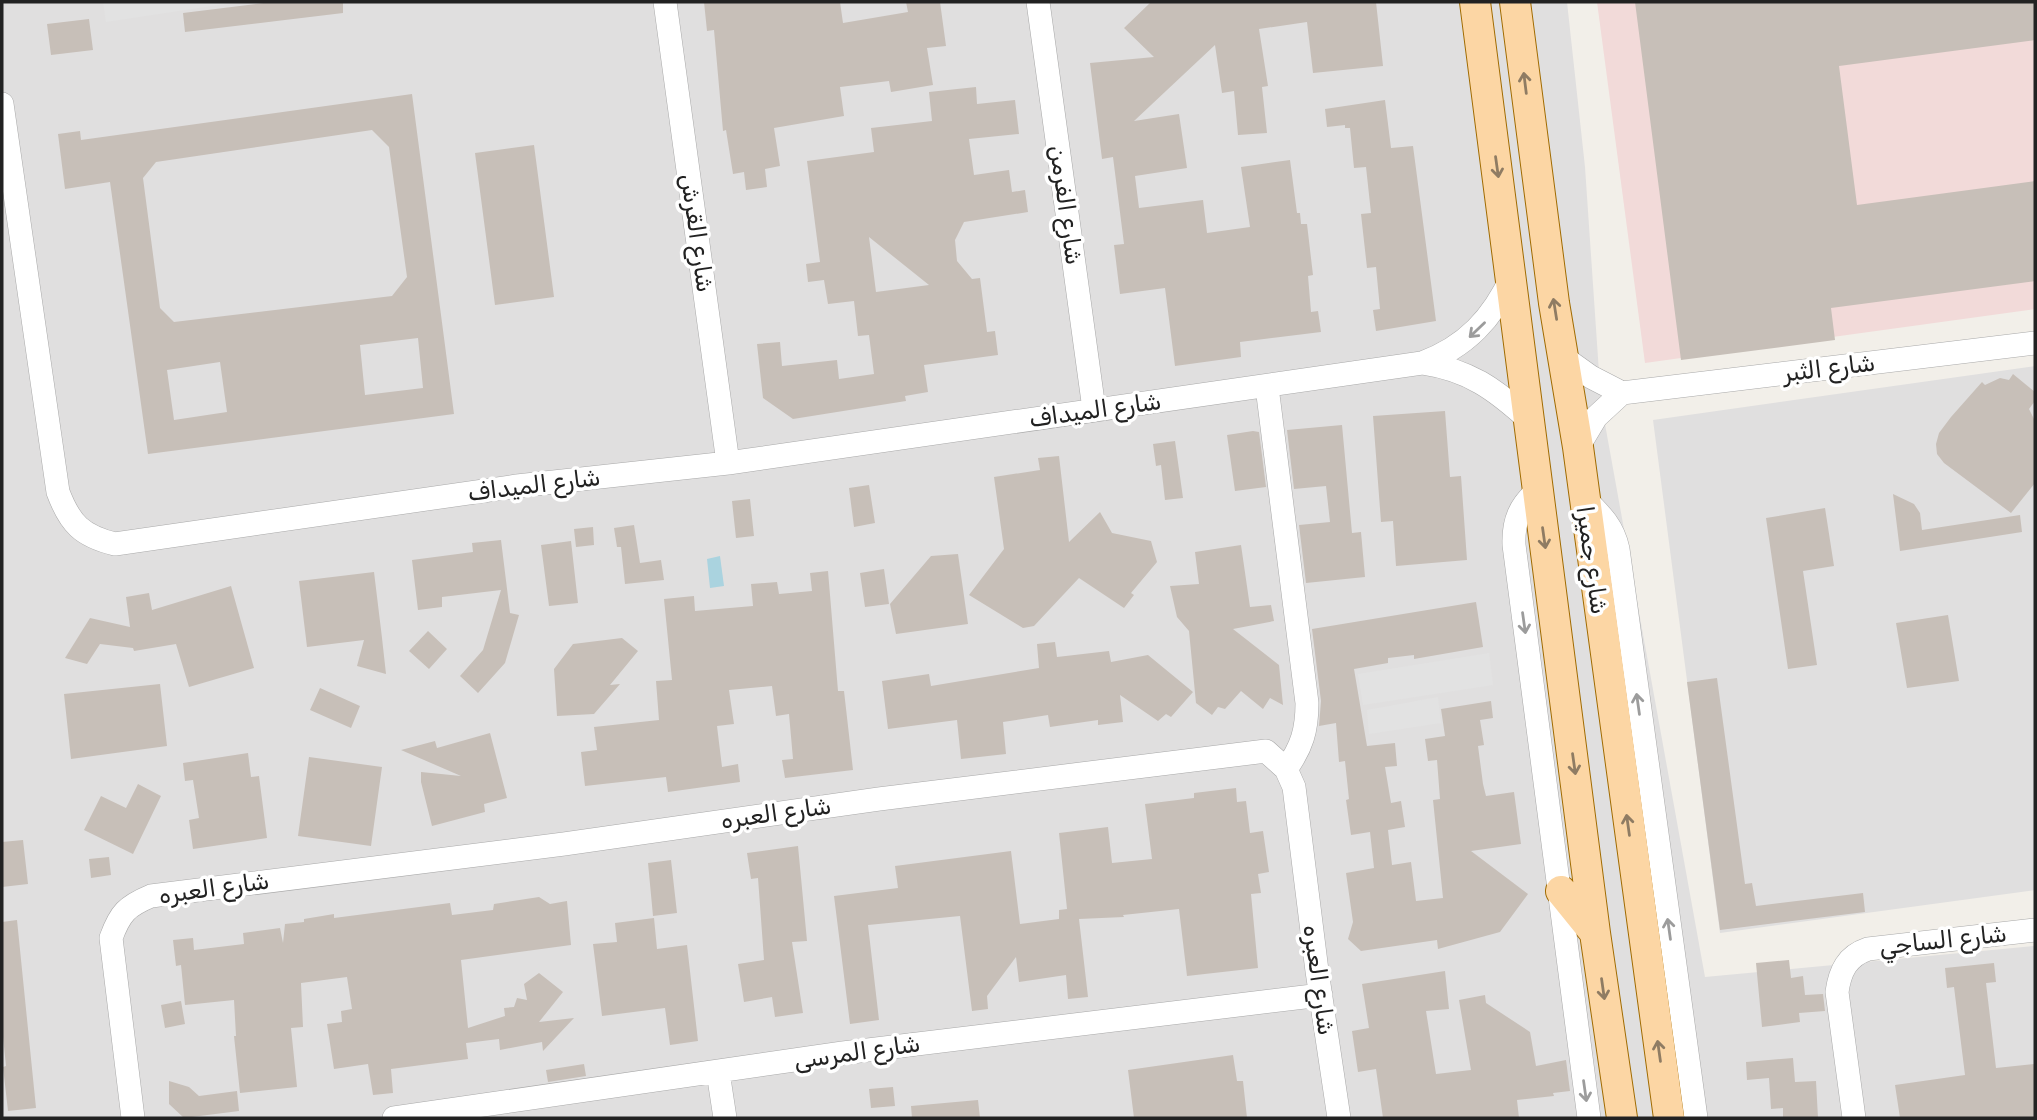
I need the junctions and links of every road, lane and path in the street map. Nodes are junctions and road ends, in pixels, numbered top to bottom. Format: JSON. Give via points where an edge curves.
{"nodes":[{"id":1,"x":666,"y":2,"type":"edge"},
{"id":2,"x":1038,"y":2,"type":"edge"},
{"id":3,"x":1475,"y":2,"type":"edge"},
{"id":4,"x":1514,"y":2,"type":"edge"},
{"id":5,"x":2,"y":104,"type":"edge"},
{"id":6,"x":1512,"y":276,"type":"junction"},
{"id":7,"x":2035,"y":343,"type":"edge"},
{"id":8,"x":1563,"y":357,"type":"junction"},
{"id":9,"x":1422,"y":363,"type":"junction"},
{"id":10,"x":1267,"y":387,"type":"junction"},
{"id":11,"x":1622,"y":393,"type":"junction"},
{"id":12,"x":1094,"y":409,"type":"junction"},
{"id":13,"x":1530,"y":420,"type":"junction"},
{"id":14,"x":1578,"y":447,"type":"junction"},
{"id":15,"x":728,"y":463,"type":"junction"},
{"id":16,"x":1538,"y":490,"type":"junction"},
{"id":17,"x":1584,"y":498,"type":"junction"},
{"id":18,"x":1286,"y":769,"type":"junction"},
{"id":19,"x":1561,"y":891,"type":"junction"},
{"id":20,"x":2035,"y":930,"type":"edge"},
{"id":21,"x":1595,"y":933,"type":"junction"},
{"id":22,"x":1321,"y":995,"type":"junction"},
{"id":23,"x":718,"y":1072,"type":"junction"},
{"id":24,"x":132,"y":1118,"type":"edge"},
{"id":25,"x":394,"y":1118,"type":"edge"},
{"id":26,"x":725,"y":1118,"type":"edge"},
{"id":27,"x":1339,"y":1118,"type":"edge"},
{"id":28,"x":1589,"y":1118,"type":"edge"},
{"id":29,"x":1622,"y":1118,"type":"edge"},
{"id":30,"x":1669,"y":1118,"type":"edge"},
{"id":31,"x":1696,"y":1118,"type":"edge"},
{"id":32,"x":1854,"y":1118,"type":"edge"}],
"edges":[{"from":1,"to":15,"type":"street","name":"شارع القرش"},
{"from":2,"to":12,"type":"street","name":"شارع الفرمن"},
{"from":3,"to":6,"type":"main road","name":"شارع جميرا","one_way":true},
{"from":8,"to":4,"type":"main road","name":"شارع جميرا","one_way":true},
{"from":5,"to":15,"type":"street","name":"شارع الميداف","via":[[58,492],[78,528],[95,539],[115,544],[517,486]]},
{"from":6,"to":9,"type":"street","name":"شارع الميداف","one_way":true,"via":[[1502,299],[1470,337]]},
{"from":6,"to":13,"type":"main road","name":"شارع جميرا"},
{"from":7,"to":11,"type":"street","name":"شارع الثبر"},
{"from":8,"to":11,"type":"street"},
{"from":8,"to":14,"type":"main road","name":"شارع جميرا"},
{"from":9,"to":10,"type":"street","name":"شارع الميداف"},
{"from":9,"to":13,"type":"street","name":"شارع الميداف","via":[[1475,378]]},
{"from":10,"to":12,"type":"street","name":"شارع الميداف"},
{"from":10,"to":18,"type":"street","via":[[1307,703],[1305,734]]},
{"from":11,"to":14,"type":"street","via":[[1596,418]]},
{"from":12,"to":15,"type":"street","name":"شارع الميداف"},
{"from":13,"to":16,"type":"main road","name":"شارع جميرا"},
{"from":14,"to":17,"type":"main road","name":"شارع جميرا"},
{"from":16,"to":19,"type":"street","one_way":true,"via":[[1516,520],[1514,545]]},
{"from":16,"to":21,"type":"main road","name":"شارع جميرا","one_way":true},
{"from":30,"to":17,"type":"main road","name":"شارع جميرا","one_way":true},
{"from":31,"to":17,"type":"street","one_way":true,"via":[[1618,549],[1609,523]]},
{"from":18,"to":22,"type":"street","name":"شارع العبره","via":[[1294,787]]},
{"from":18,"to":24,"type":"street","name":"شارع العبره","via":[[1266,751],[1224,755],[151,895],[132,904],[118,919],[111,938]]},
{"from":19,"to":21,"type":"main road"},
{"from":19,"to":28,"type":"street","one_way":true},
{"from":20,"to":32,"type":"street","name":"شارع الساجي","via":[[1868,949],[1846,962],[1837,992]]},
{"from":21,"to":29,"type":"main road","name":"شارع جميرا","one_way":true},
{"from":22,"to":23,"type":"street","name":"شارع المرسى"},
{"from":22,"to":27,"type":"street","name":"شارع العبره"},
{"from":23,"to":25,"type":"street","name":"شارع المرسى"},
{"from":23,"to":26,"type":"street"}]}
